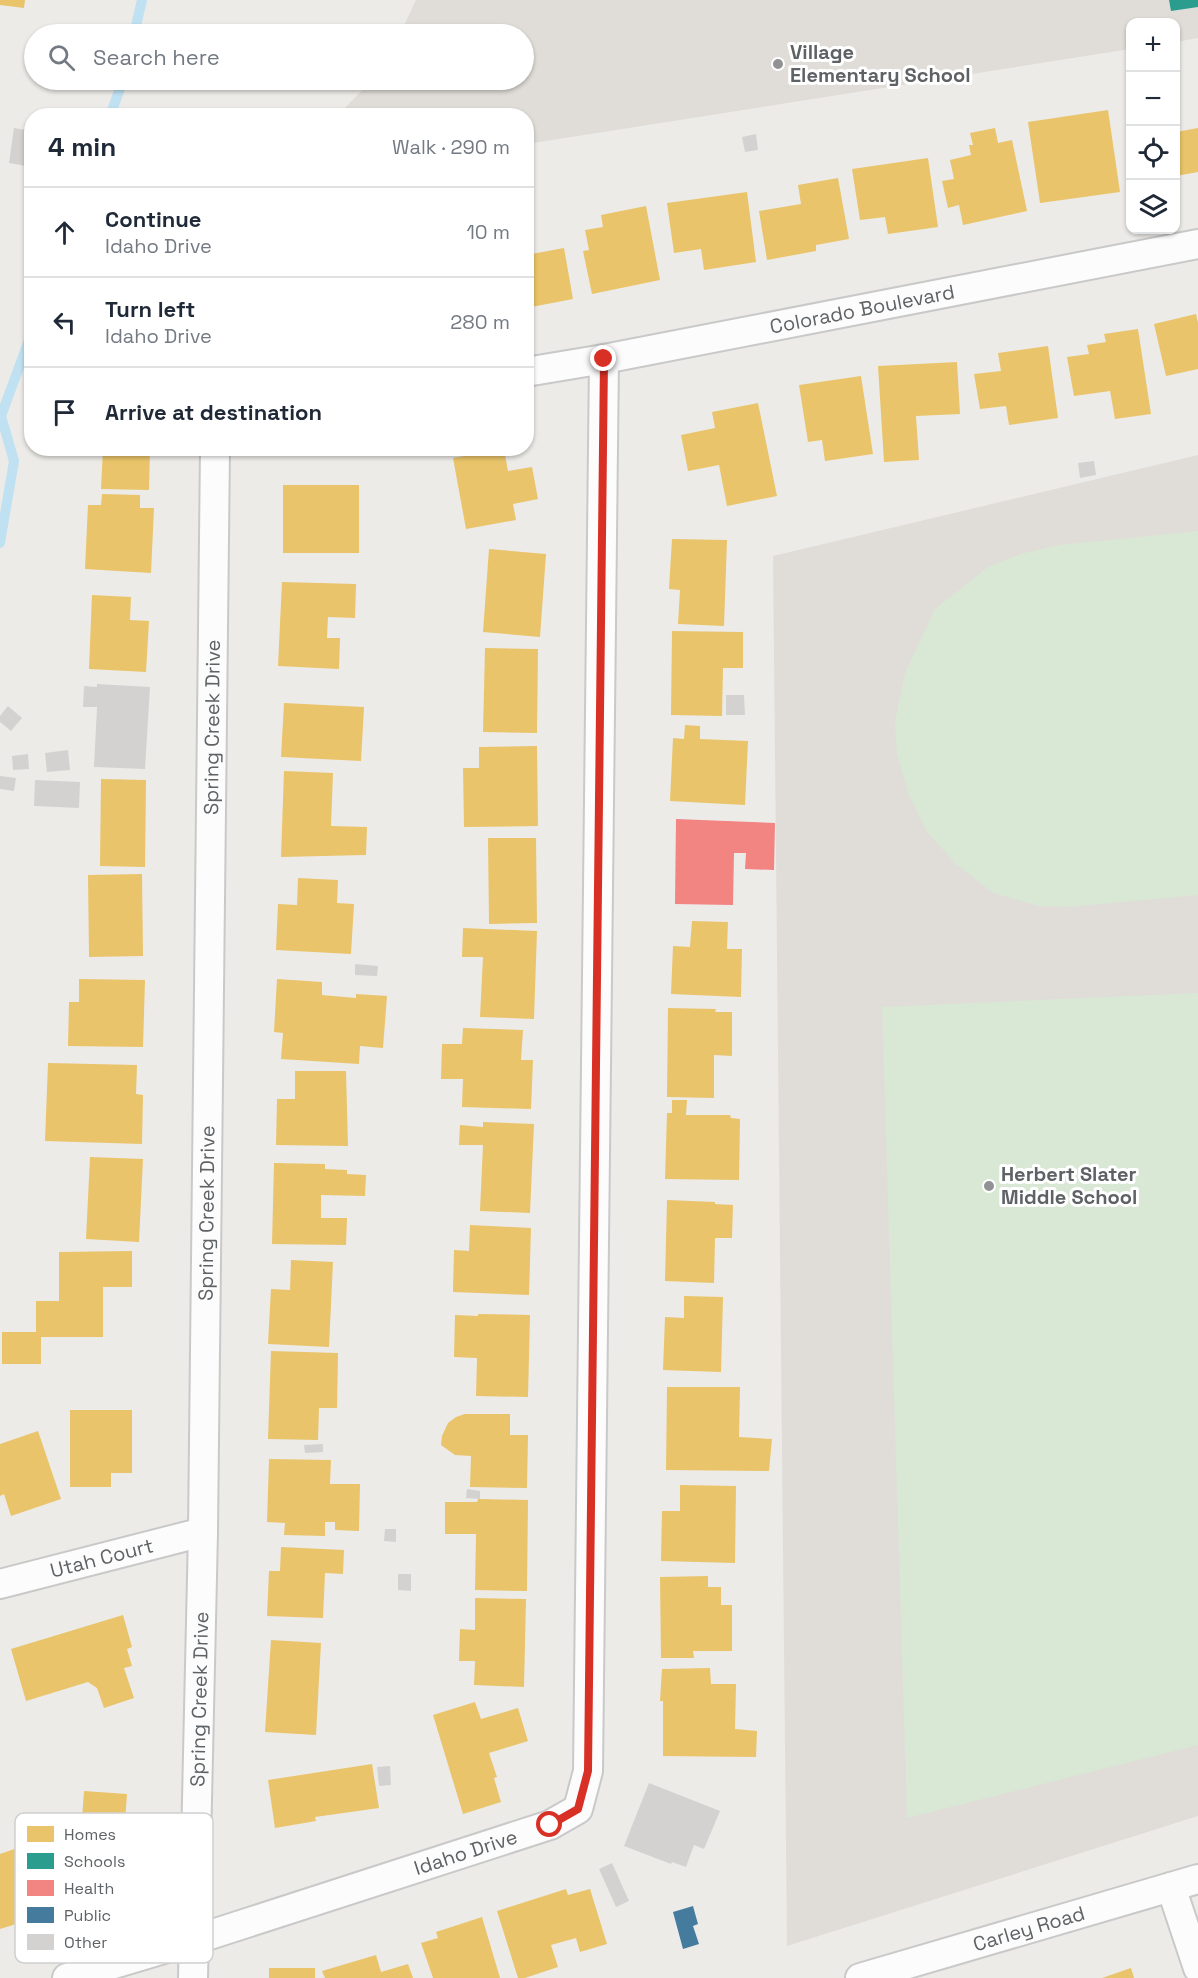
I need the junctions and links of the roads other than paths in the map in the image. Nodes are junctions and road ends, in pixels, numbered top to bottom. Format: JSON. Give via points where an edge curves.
{"nodes":[{"id":1,"x":1198,"y":244,"type":"edge"},
{"id":2,"x":604,"y":359,"type":"junction"},
{"id":3,"x":534,"y":371,"type":"edge"},
{"id":4,"x":215,"y":456,"type":"edge"},
{"id":5,"x":203,"y":1532,"type":"junction"},
{"id":6,"x":0,"y":1584,"type":"edge"},
{"id":7,"x":197,"y":1813,"type":"edge"},
{"id":8,"x":1198,"y":1879,"type":"edge"},
{"id":9,"x":1171,"y":1887,"type":"junction"},
{"id":10,"x":213,"y":1934,"type":"edge"},
{"id":11,"x":117,"y":1963,"type":"edge"},
{"id":12,"x":1198,"y":1968,"type":"edge"},
{"id":13,"x":67,"y":1978,"type":"edge"},
{"id":14,"x":860,"y":1978,"type":"edge"}],
"edges":[{"from":1,"to":2,"type":"street","name":"Colorado Boulevard"},
{"from":2,"to":3,"type":"street","name":"Colorado Boulevard"},
{"from":2,"to":10,"type":"street","name":"Idaho Drive","via":[[588,1771],[578,1809],[550,1825]]},
{"from":4,"to":5,"type":"street","name":"Spring Creek Drive"},
{"from":5,"to":6,"type":"street","name":"Utah Court"},
{"from":5,"to":7,"type":"street","name":"Spring Creek Drive"},
{"from":8,"to":9,"type":"street","name":"Carley Road"},
{"from":9,"to":12,"type":"street"},
{"from":9,"to":14,"type":"street","name":"Carley Road"},
{"from":11,"to":13,"type":"street","name":"Idaho Drive"}]}
